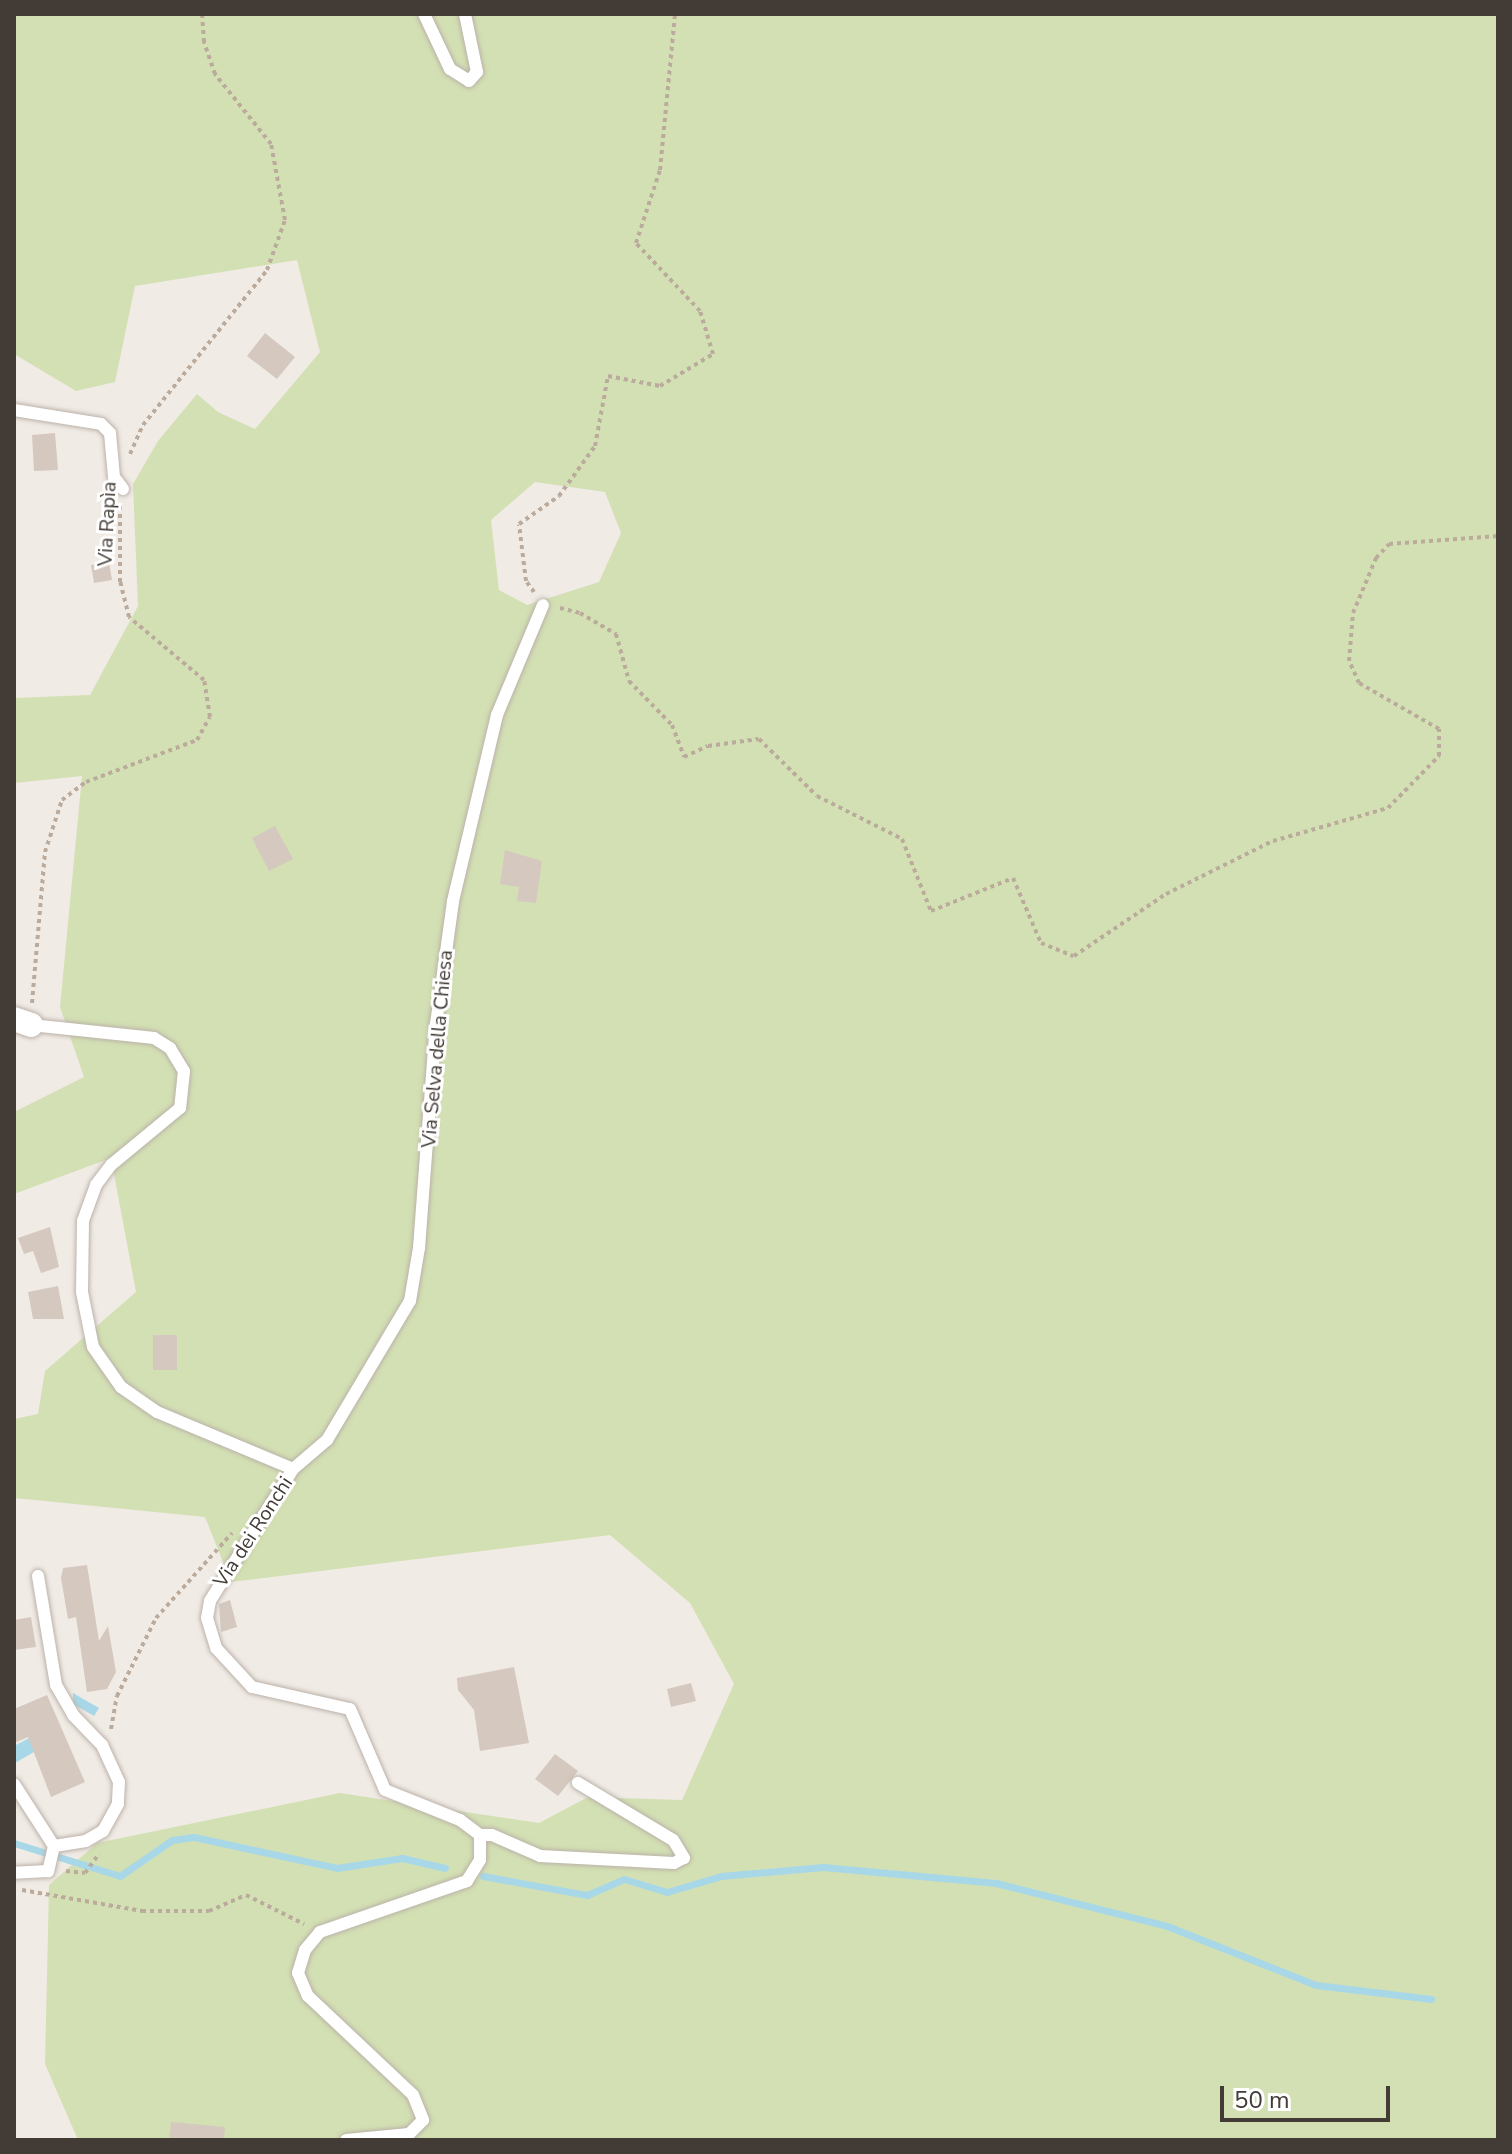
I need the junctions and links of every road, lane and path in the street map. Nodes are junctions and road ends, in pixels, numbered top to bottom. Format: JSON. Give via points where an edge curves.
{"nodes":[{"id":1,"x":202,"y":14,"type":"edge"},
{"id":2,"x":424,"y":14,"type":"edge"},
{"id":3,"x":465,"y":14,"type":"edge"},
{"id":4,"x":675,"y":14,"type":"edge"},
{"id":5,"x":14,"y":410,"type":"edge"},
{"id":6,"x":123,"y":489,"type":"junction"},
{"id":7,"x":1498,"y":536,"type":"edge"},
{"id":8,"x":543,"y":605,"type":"junction"},
{"id":9,"x":22,"y":1022,"type":"edge"},
{"id":10,"x":293,"y":1469,"type":"junction"},
{"id":11,"x":238,"y":1529,"type":"dead end"},
{"id":12,"x":38,"y":1576,"type":"dead end"},
{"id":13,"x":112,"y":1734,"type":"dead end"},
{"id":14,"x":578,"y":1783,"type":"dead end"},
{"id":15,"x":14,"y":1784,"type":"edge"},
{"id":16,"x":480,"y":1835,"type":"junction"},
{"id":17,"x":109,"y":1843,"type":"dead end"},
{"id":18,"x":54,"y":1846,"type":"junction"},
{"id":19,"x":14,"y":1873,"type":"edge"},
{"id":20,"x":85,"y":1873,"type":"dead end"},
{"id":21,"x":14,"y":1885,"type":"edge"},
{"id":22,"x":320,"y":1932,"type":"junction"},
{"id":23,"x":346,"y":2140,"type":"edge"}],
"edges":[{"from":1,"to":6,"type":"path","name":"Via Rapìa","via":[[215,74],[271,144],[285,220],[267,270],[143,425]]},
{"from":2,"to":3,"type":"lane","via":[[450,69],[469,81],[477,72]]},
{"from":4,"to":8,"type":"path","via":[[660,170],[636,243],[700,311],[713,354],[660,386],[608,376],[595,446],[559,496],[519,524],[526,581]]},
{"from":5,"to":6,"type":"lane","via":[[101,424],[110,433],[114,477]]},
{"from":6,"to":9,"type":"path","name":"Via Rapìa","via":[[118,559],[126,610],[135,624],[204,680],[210,717],[197,740],[86,782],[62,800],[45,852]]},
{"from":7,"to":8,"type":"path","via":[[1389,544],[1376,558],[1353,613],[1349,661],[1359,683],[1439,729],[1439,756],[1388,808],[1273,841],[1166,894],[1074,956],[1041,943],[1013,878],[931,911],[902,839],[817,796],[759,739],[708,746],[684,757],[672,725],[629,681],[616,634],[580,613]]},
{"from":8,"to":10,"type":"lane","name":"Via Selva della Chiesa","via":[[497,715],[453,901],[410,1301],[327,1440]]},
{"from":9,"to":10,"type":"lane","name":"Via dei Ronchi","via":[[154,1038],[170,1048],[184,1071],[180,1108],[102,1175],[83,1221],[85,1319],[104,1367],[157,1412]]},
{"from":10,"to":16,"type":"lane","name":"Via dei Ronchi","via":[[210,1601],[207,1618],[216,1648],[252,1687],[350,1709],[385,1790],[460,1820]]},
{"from":11,"to":13,"type":"path","via":[[156,1618],[117,1696]]},
{"from":12,"to":18,"type":"lane","via":[[56,1685],[73,1715],[102,1745],[119,1782],[118,1804],[103,1831],[86,1841]]},
{"from":14,"to":16,"type":"lane","via":[[673,1840],[684,1858],[674,1863],[540,1856]]},
{"from":15,"to":18,"type":"lane"},
{"from":16,"to":22,"type":"lane","via":[[480,1860],[467,1881]]},
{"from":17,"to":20,"type":"path"},
{"from":18,"to":19,"type":"lane","via":[[45,1872]]},
{"from":21,"to":22,"type":"path","via":[[27,1895],[142,1911],[209,1911],[246,1895]]},
{"from":22,"to":23,"type":"lane","via":[[305,1950],[298,1973],[308,1996],[413,2095],[423,2120],[409,2134]]}]}
